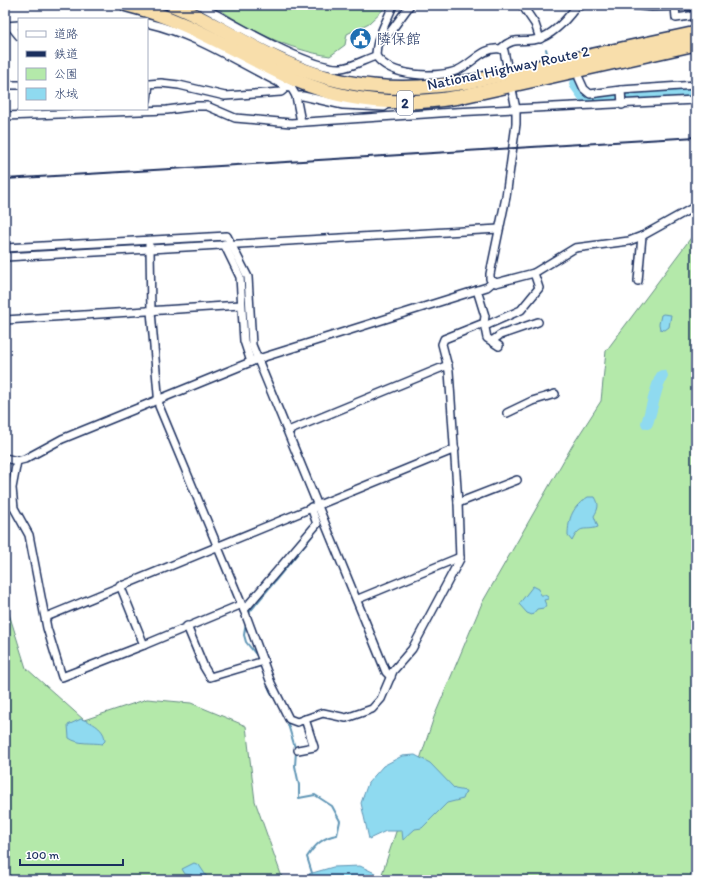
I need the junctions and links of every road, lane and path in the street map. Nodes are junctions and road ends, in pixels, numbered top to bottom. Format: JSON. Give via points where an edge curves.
{"nodes":[{"id":1,"x":127,"y":5,"type":"edge"},
{"id":2,"x":172,"y":5,"type":"edge"},
{"id":3,"x":199,"y":5,"type":"edge"},
{"id":4,"x":393,"y":5,"type":"edge"},
{"id":5,"x":410,"y":5,"type":"edge"},
{"id":6,"x":522,"y":5,"type":"edge"},
{"id":7,"x":582,"y":5,"type":"edge"},
{"id":8,"x":626,"y":5,"type":"edge"},
{"id":9,"x":696,"y":6,"type":"edge"},
{"id":10,"x":675,"y":7,"type":"junction"},
{"id":11,"x":696,"y":15,"type":"edge"},
{"id":12,"x":148,"y":20,"type":"edge"},
{"id":13,"x":18,"y":25,"type":"edge"},
{"id":14,"x":8,"y":26,"type":"edge"},
{"id":15,"x":696,"y":33,"type":"edge"},
{"id":16,"x":18,"y":35,"type":"edge"},
{"id":17,"x":540,"y":39,"type":"junction"},
{"id":18,"x":378,"y":43,"type":"junction"},
{"id":19,"x":696,"y":44,"type":"edge"},
{"id":20,"x":501,"y":49,"type":"junction"},
{"id":21,"x":376,"y":56,"type":"junction"},
{"id":22,"x":579,"y":78,"type":"dead end"},
{"id":23,"x":511,"y":80,"type":"junction"},
{"id":24,"x":5,"y":85,"type":"edge"},
{"id":25,"x":18,"y":85,"type":"edge"},
{"id":26,"x":696,"y":85,"type":"edge"},
{"id":27,"x":287,"y":87,"type":"junction"},
{"id":28,"x":621,"y":91,"type":"junction"},
{"id":29,"x":148,"y":92,"type":"edge"},
{"id":30,"x":296,"y":96,"type":"junction"},
{"id":31,"x":696,"y":100,"type":"edge"},
{"id":32,"x":404,"y":103,"type":"junction"},
{"id":33,"x":622,"y":104,"type":"junction"},
{"id":34,"x":516,"y":109,"type":"junction"},
{"id":35,"x":146,"y":110,"type":"edge"},
{"id":36,"x":75,"y":111,"type":"edge"},
{"id":37,"x":5,"y":116,"type":"edge"},
{"id":38,"x":301,"y":122,"type":"junction"},
{"id":39,"x":696,"y":206,"type":"edge"},
{"id":40,"x":498,"y":229,"type":"junction"},
{"id":41,"x":642,"y":236,"type":"junction"},
{"id":42,"x":224,"y":244,"type":"junction"},
{"id":43,"x":232,"y":244,"type":"junction"},
{"id":44,"x":149,"y":246,"type":"junction"},
{"id":45,"x":5,"y":248,"type":"edge"},
{"id":46,"x":5,"y":257,"type":"edge"},
{"id":47,"x":534,"y":273,"type":"junction"},
{"id":48,"x":638,"y":281,"type":"dead end"},
{"id":49,"x":493,"y":282,"type":"junction"},
{"id":50,"x":477,"y":290,"type":"junction"},
{"id":51,"x":241,"y":305,"type":"junction"},
{"id":52,"x":151,"y":311,"type":"junction"},
{"id":53,"x":5,"y":320,"type":"edge"},
{"id":54,"x":538,"y":322,"type":"dead end"},
{"id":55,"x":484,"y":325,"type":"junction"},
{"id":56,"x":492,"y":341,"type":"junction"},
{"id":57,"x":499,"y":346,"type":"dead end"},
{"id":58,"x":255,"y":360,"type":"junction"},
{"id":59,"x":448,"y":364,"type":"junction"},
{"id":60,"x":555,"y":394,"type":"dead end"},
{"id":61,"x":158,"y":400,"type":"junction"},
{"id":62,"x":507,"y":413,"type":"dead end"},
{"id":63,"x":288,"y":431,"type":"junction"},
{"id":64,"x":455,"y":449,"type":"junction"},
{"id":65,"x":5,"y":458,"type":"edge"},
{"id":66,"x":17,"y":461,"type":"junction"},
{"id":67,"x":517,"y":480,"type":"dead end"},
{"id":68,"x":458,"y":503,"type":"junction"},
{"id":69,"x":315,"y":506,"type":"junction"},
{"id":70,"x":217,"y":546,"type":"junction"},
{"id":71,"x":460,"y":557,"type":"junction"},
{"id":72,"x":120,"y":585,"type":"junction"},
{"id":73,"x":358,"y":599,"type":"junction"},
{"id":74,"x":242,"y":608,"type":"junction"},
{"id":75,"x":46,"y":617,"type":"junction"},
{"id":76,"x":188,"y":626,"type":"junction"},
{"id":77,"x":144,"y":645,"type":"junction"},
{"id":78,"x":261,"y":662,"type":"junction"},
{"id":79,"x":391,"y":677,"type":"junction"},
{"id":80,"x":305,"y":718,"type":"junction"},
{"id":81,"x":298,"y":750,"type":"dead end"}],
"edges":[{"from":1,"to":32,"type":"highway","name":"National Highway Route 2","number":"2","via":[[162,15],[197,30],[279,72],[324,90],[369,100]]},
{"from":2,"to":23,"type":"highway","name":"National Highway Route 2","number":"2","via":[[280,60],[314,74],[345,82],[390,88]]},
{"from":3,"to":21,"type":"street","via":[[286,51],[321,65],[342,68]]},
{"from":4,"to":18,"type":"street"},
{"from":5,"to":18,"type":"street","via":[[391,31]]},
{"from":6,"to":17,"type":"street","via":[[535,24]]},
{"from":7,"to":17,"type":"street","via":[[576,7],[550,33]]},
{"from":8,"to":10,"type":"street"},
{"from":9,"to":10,"type":"street"},
{"from":10,"to":11,"type":"street","via":[[676,18]]},
{"from":12,"to":27,"type":"street","via":[[200,40]]},
{"from":13,"to":14,"type":"street"},
{"from":14,"to":16,"type":"street"},
{"from":15,"to":23,"type":"highway","name":"National Highway Route 2","number":"2"},
{"from":17,"to":20,"type":"street","via":[[515,40]]},
{"from":18,"to":21,"type":"street"},
{"from":19,"to":23,"type":"highway","name":"National Highway Route 2","number":"2"},
{"from":20,"to":21,"type":"street","via":[[489,49],[458,70],[438,74],[417,75],[387,67]]},
{"from":20,"to":23,"type":"street","via":[[506,56]]},
{"from":22,"to":28,"type":"street","via":[[584,89],[590,94]]},
{"from":23,"to":32,"type":"highway","name":"National Highway Route 2","number":"2","via":[[459,97]]},
{"from":23,"to":34,"type":"street"},
{"from":24,"to":25,"type":"street"},
{"from":26,"to":28,"type":"street"},
{"from":27,"to":29,"type":"street","via":[[281,92],[225,96],[161,82],[149,84]]},
{"from":27,"to":30,"type":"street","via":[[292,89]]},
{"from":28,"to":33,"type":"street"},
{"from":30,"to":32,"type":"street","via":[[366,107]]},
{"from":30,"to":38,"type":"street"},
{"from":31,"to":33,"type":"street"},
{"from":33,"to":34,"type":"street"},
{"from":34,"to":38,"type":"street"},
{"from":34,"to":40,"type":"street","via":[[512,161]]},
{"from":35,"to":36,"type":"street"},
{"from":35,"to":38,"type":"street","via":[[206,106],[235,118]]},
{"from":36,"to":37,"type":"street"},
{"from":39,"to":41,"type":"street"},
{"from":40,"to":43,"type":"street"},
{"from":40,"to":49,"type":"street","via":[[490,274]]},
{"from":41,"to":47,"type":"street","via":[[616,244],[574,248]]},
{"from":41,"to":48,"type":"street"},
{"from":42,"to":43,"type":"street"},
{"from":42,"to":44,"type":"street"},
{"from":42,"to":51,"type":"street","via":[[240,277]]},
{"from":43,"to":45,"type":"street","via":[[227,236]]},
{"from":43,"to":58,"type":"street","via":[[248,277],[250,333]]},
{"from":44,"to":46,"type":"street"},
{"from":44,"to":52,"type":"street"},
{"from":47,"to":49,"type":"street","via":[[501,283]]},
{"from":47,"to":55,"type":"street","via":[[539,288],[527,304],[521,310]]},
{"from":49,"to":50,"type":"street"},
{"from":50,"to":55,"type":"street","via":[[485,316]]},
{"from":50,"to":58,"type":"street"},
{"from":51,"to":52,"type":"street"},
{"from":51,"to":58,"type":"street","via":[[244,342]]},
{"from":52,"to":53,"type":"street"},
{"from":52,"to":61,"type":"street"},
{"from":54,"to":56,"type":"street","via":[[500,335]]},
{"from":55,"to":56,"type":"street","via":[[487,338]]},
{"from":55,"to":59,"type":"street","via":[[442,341]]},
{"from":56,"to":57,"type":"street"},
{"from":58,"to":61,"type":"street"},
{"from":58,"to":63,"type":"street"},
{"from":59,"to":63,"type":"street"},
{"from":59,"to":64,"type":"street"},
{"from":60,"to":62,"type":"street"},
{"from":61,"to":66,"type":"street","via":[[58,441],[31,457]]},
{"from":61,"to":70,"type":"street"},
{"from":63,"to":69,"type":"street"},
{"from":64,"to":68,"type":"street"},
{"from":64,"to":69,"type":"street"},
{"from":65,"to":66,"type":"street"},
{"from":66,"to":75,"type":"street","via":[[12,488],[14,508],[29,535]]},
{"from":67,"to":68,"type":"street"},
{"from":68,"to":71,"type":"street"},
{"from":69,"to":70,"type":"street"},
{"from":69,"to":73,"type":"street"},
{"from":69,"to":74,"type":"street","via":[[317,524]]},
{"from":70,"to":72,"type":"street"},
{"from":70,"to":74,"type":"street"},
{"from":71,"to":73,"type":"street"},
{"from":71,"to":79,"type":"street","via":[[412,649]]},
{"from":72,"to":75,"type":"street"},
{"from":72,"to":77,"type":"street"},
{"from":73,"to":79,"type":"street","via":[[386,672]]},
{"from":74,"to":76,"type":"street"},
{"from":74,"to":78,"type":"street"},
{"from":75,"to":77,"type":"street","via":[[62,677]]},
{"from":76,"to":77,"type":"street"},
{"from":76,"to":78,"type":"street","via":[[210,677]]},
{"from":78,"to":80,"type":"street","via":[[289,719],[297,722]]},
{"from":79,"to":80,"type":"street","via":[[381,698],[372,709],[346,718],[322,714]]},
{"from":80,"to":81,"type":"street","via":[[314,747]]}]}
